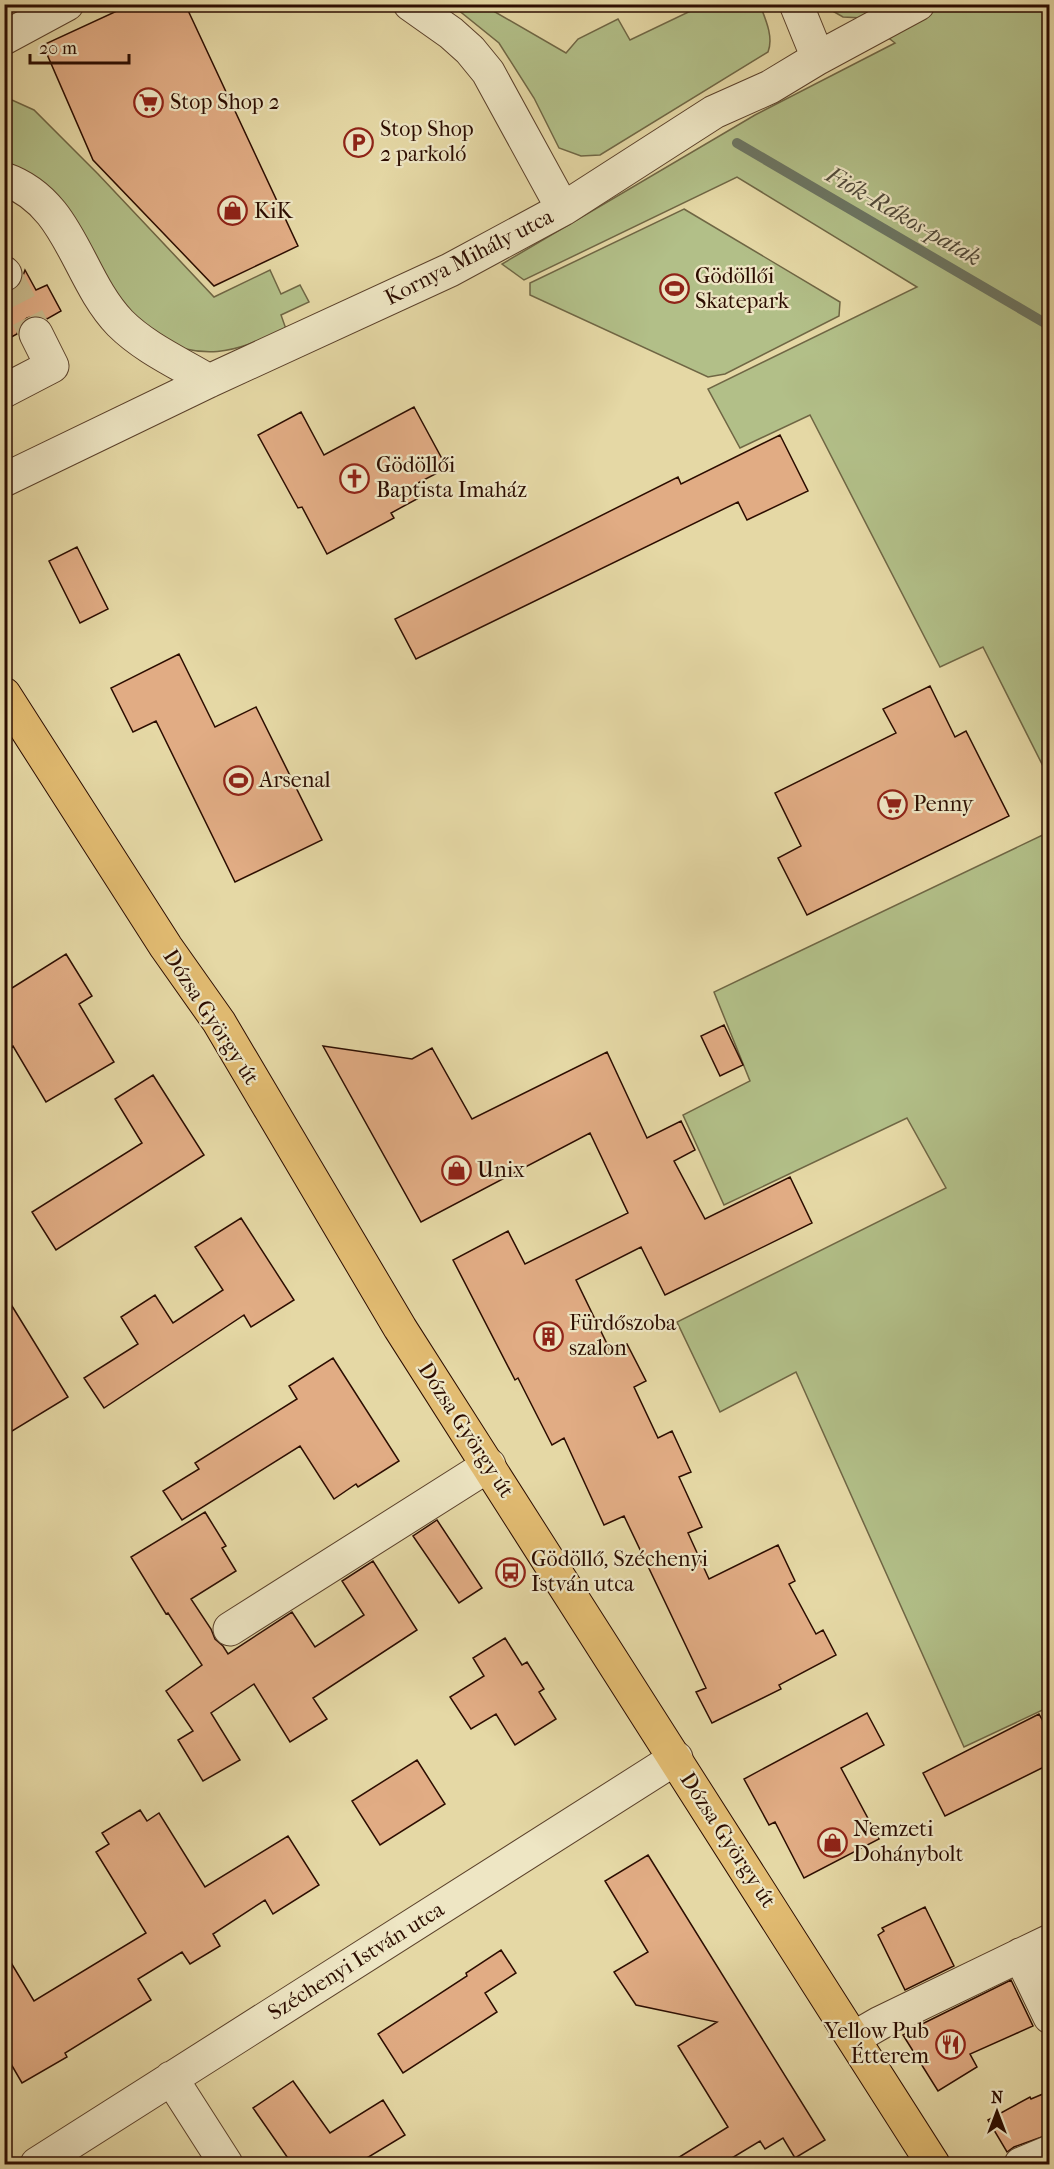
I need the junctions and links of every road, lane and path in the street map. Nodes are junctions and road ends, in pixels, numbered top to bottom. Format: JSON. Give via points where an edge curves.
{"nodes":[{"id":1,"x":67,"y":4,"type":"edge"},
{"id":2,"x":410,"y":4,"type":"edge"},
{"id":3,"x":796,"y":4,"type":"edge"},
{"id":4,"x":918,"y":4,"type":"edge"},
{"id":5,"x":4,"y":39,"type":"edge"},
{"id":6,"x":818,"y":58,"type":"junction"},
{"id":7,"x":4,"y":179,"type":"edge"},
{"id":8,"x":563,"y":209,"type":"junction"},
{"id":9,"x":36,"y":334,"type":"tunnel mouth"},
{"id":10,"x":209,"y":381,"type":"junction"},
{"id":11,"x":4,"y":391,"type":"edge"},
{"id":12,"x":4,"y":480,"type":"edge"},
{"id":13,"x":4,"y":694,"type":"edge"},
{"id":14,"x":489,"y":1466,"type":"junction"},
{"id":15,"x":231,"y":1629,"type":"dead end"},
{"id":16,"x":676,"y":1758,"type":"junction"},
{"id":17,"x":1050,"y":1941,"type":"edge"},
{"id":18,"x":1020,"y":1955,"type":"junction"},
{"id":19,"x":1050,"y":2017,"type":"edge"},
{"id":20,"x":854,"y":2038,"type":"junction"},
{"id":21,"x":171,"y":2078,"type":"junction"},
{"id":22,"x":1050,"y":2152,"type":"edge"},
{"id":23,"x":37,"y":2164,"type":"edge"},
{"id":24,"x":226,"y":2164,"type":"edge"},
{"id":25,"x":933,"y":2164,"type":"edge"},
{"id":26,"x":1021,"y":2164,"type":"edge"}],
"edges":[{"from":1,"to":5,"type":"street"},
{"from":2,"to":8,"type":"street","via":[[451,33],[488,72]]},
{"from":3,"to":6,"type":"street"},
{"from":4,"to":6,"type":"street","name":"Kornya Mihály utca"},
{"from":6,"to":8,"type":"street","name":"Kornya Mihály utca","via":[[770,87],[714,112]]},
{"from":7,"to":10,"type":"street","via":[[34,194],[50,209],[120,322],[156,350]]},
{"from":8,"to":10,"type":"street","name":"Kornya Mihály utca","via":[[450,270]]},
{"from":9,"to":11,"type":"street","via":[[52,366]]},
{"from":10,"to":12,"type":"street","name":"Kornya Mihály utca"},
{"from":13,"to":14,"type":"main road","name":"Dózsa György út","via":[[166,947],[219,1022],[400,1328]]},
{"from":14,"to":15,"type":"street"},
{"from":14,"to":16,"type":"main road","name":"Dózsa György út"},
{"from":16,"to":20,"type":"main road","name":"Dózsa György út"},
{"from":16,"to":21,"type":"street","name":"Széchenyi István utca"},
{"from":17,"to":18,"type":"street"},
{"from":18,"to":19,"type":"street"},
{"from":18,"to":20,"type":"street"},
{"from":20,"to":25,"type":"main road","name":"Dózsa György út"},
{"from":21,"to":23,"type":"street","name":"Széchenyi István utca"},
{"from":21,"to":24,"type":"street"},
{"from":22,"to":26,"type":"street"}]}
